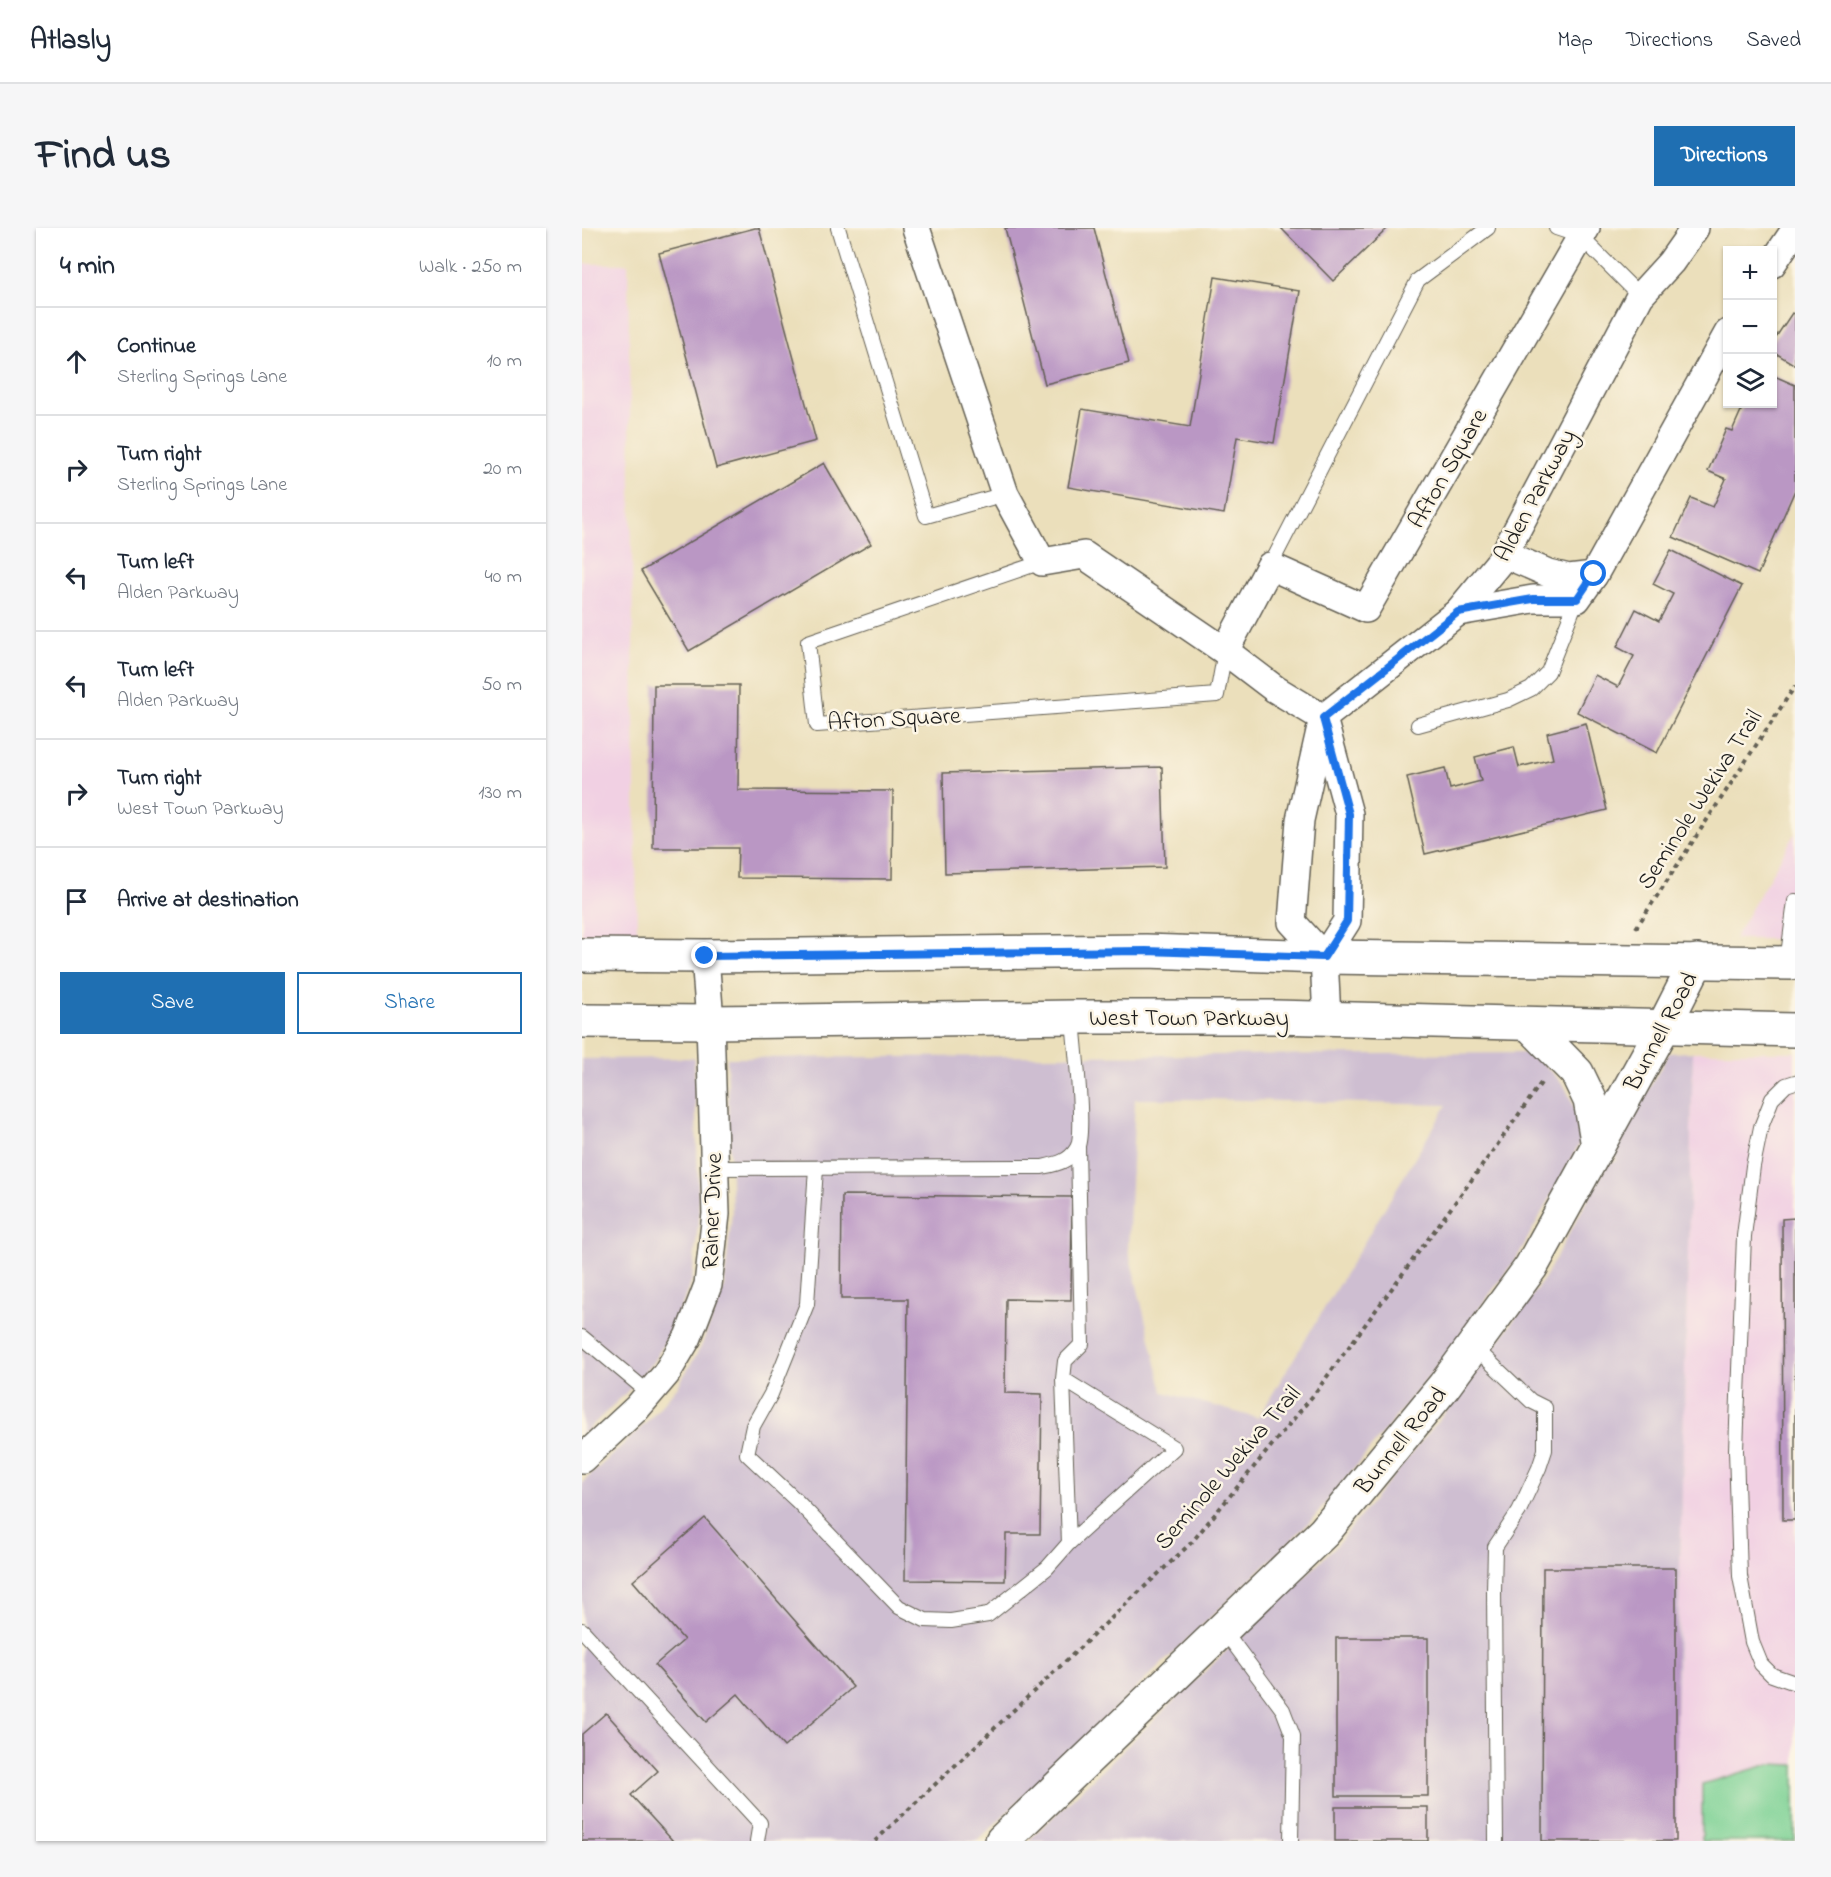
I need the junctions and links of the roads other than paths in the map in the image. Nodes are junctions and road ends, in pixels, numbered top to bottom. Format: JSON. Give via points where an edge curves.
{"nodes":[{"id":1,"x":838,"y":228,"type":"edge"},
{"id":2,"x":916,"y":228,"type":"edge"},
{"id":3,"x":1488,"y":228,"type":"edge"},
{"id":4,"x":1695,"y":228,"type":"edge"},
{"id":5,"x":1795,"y":230,"type":"edge"},
{"id":6,"x":1574,"y":231,"type":"edge"},
{"id":7,"x":1777,"y":258,"type":"edge"},
{"id":8,"x":1640,"y":296,"type":"junction"},
{"id":9,"x":1723,"y":342,"type":"edge"},
{"id":10,"x":1005,"y":494,"type":"junction"},
{"id":11,"x":1504,"y":554,"type":"junction"},
{"id":12,"x":1042,"y":562,"type":"junction"},
{"id":13,"x":1270,"y":566,"type":"junction"},
{"id":14,"x":1594,"y":574,"type":"junction"},
{"id":15,"x":1577,"y":599,"type":"junction"},
{"id":16,"x":1458,"y":612,"type":"junction"},
{"id":17,"x":1225,"y":651,"type":"junction"},
{"id":18,"x":1323,"y":718,"type":"junction"},
{"id":19,"x":1418,"y":725,"type":"dead end"},
{"id":20,"x":1795,"y":901,"type":"edge"},
{"id":21,"x":582,"y":955,"type":"edge"},
{"id":22,"x":705,"y":956,"type":"junction"},
{"id":23,"x":1324,"y":957,"type":"junction"},
{"id":24,"x":1697,"y":961,"type":"junction"},
{"id":25,"x":1791,"y":963,"type":"edge"},
{"id":26,"x":1073,"y":1017,"type":"junction"},
{"id":27,"x":1327,"y":1019,"type":"junction"},
{"id":28,"x":582,"y":1021,"type":"edge"},
{"id":29,"x":710,"y":1022,"type":"junction"},
{"id":30,"x":1530,"y":1024,"type":"junction"},
{"id":31,"x":1663,"y":1028,"type":"junction"},
{"id":32,"x":1795,"y":1030,"type":"edge"},
{"id":33,"x":1795,"y":1082,"type":"edge"},
{"id":34,"x":1598,"y":1146,"type":"junction"},
{"id":35,"x":1078,"y":1147,"type":"junction"},
{"id":36,"x":714,"y":1168,"type":"junction"},
{"id":37,"x":816,"y":1168,"type":"junction"},
{"id":38,"x":582,"y":1337,"type":"edge"},
{"id":39,"x":1473,"y":1346,"type":"junction"},
{"id":40,"x":1063,"y":1379,"type":"junction"},
{"id":41,"x":649,"y":1393,"type":"junction"},
{"id":42,"x":582,"y":1459,"type":"edge"},
{"id":43,"x":1069,"y":1544,"type":"junction"},
{"id":44,"x":1224,"y":1629,"type":"junction"},
{"id":45,"x":582,"y":1630,"type":"edge"},
{"id":46,"x":1795,"y":1683,"type":"edge"},
{"id":47,"x":757,"y":1841,"type":"edge"},
{"id":48,"x":1002,"y":1841,"type":"edge"},
{"id":49,"x":1291,"y":1841,"type":"edge"},
{"id":50,"x":1496,"y":1841,"type":"edge"}],
"edges":[{"from":1,"to":10,"type":"lane","via":[[926,516]]},
{"from":2,"to":10,"type":"street"},
{"from":3,"to":13,"type":"lane","name":"Afton Square","via":[[1418,280]]},
{"from":4,"to":8,"type":"street","name":"Alden Parkway"},
{"from":5,"to":7,"type":"street"},
{"from":6,"to":8,"type":"lane"},
{"from":6,"to":13,"type":"street","name":"Afton Square","via":[[1366,609]]},
{"from":8,"to":11,"type":"street","name":"Alden Parkway"},
{"from":9,"to":14,"type":"street"},
{"from":10,"to":12,"type":"street"},
{"from":11,"to":14,"type":"street","via":[[1569,578]]},
{"from":11,"to":16,"type":"street","name":"Alden Parkway"},
{"from":12,"to":17,"type":"street","name":"Afton Square","via":[[1084,555]]},
{"from":12,"to":17,"type":"lane","name":"Afton Square","via":[[808,642],[817,725],[1217,695]]},
{"from":13,"to":17,"type":"street","name":"Afton Square"},
{"from":14,"to":15,"type":"street"},
{"from":15,"to":16,"type":"street","via":[[1533,599]]},
{"from":15,"to":19,"type":"lane","via":[[1548,672],[1531,689],[1508,700]]},
{"from":16,"to":18,"type":"street","name":"Alden Parkway"},
{"from":17,"to":18,"type":"street","name":"Afton Square","via":[[1275,689]]},
{"from":18,"to":23,"type":"street","via":[[1349,814],[1347,921]]},
{"from":18,"to":23,"type":"street","via":[[1300,820],[1292,922]]},
{"from":20,"to":25,"type":"lane"},
{"from":21,"to":22,"type":"street"},
{"from":22,"to":23,"type":"street","via":[[1146,951]]},
{"from":22,"to":29,"type":"street","name":"Rainer Drive"},
{"from":23,"to":24,"type":"street"},
{"from":23,"to":27,"type":"street"},
{"from":24,"to":25,"type":"street"},
{"from":24,"to":31,"type":"street","name":"Bunnell Road"},
{"from":26,"to":27,"type":"street","name":"West Town Parkway"},
{"from":26,"to":29,"type":"street","name":"West Town Parkway"},
{"from":26,"to":35,"type":"lane","via":[[1081,1127]]},
{"from":27,"to":30,"type":"street","name":"West Town Parkway"},
{"from":28,"to":29,"type":"street","name":"West Town Parkway"},
{"from":29,"to":36,"type":"street","name":"Rainer Drive"},
{"from":30,"to":31,"type":"street","name":"West Town Parkway"},
{"from":30,"to":34,"type":"street","via":[[1577,1073],[1590,1100]]},
{"from":31,"to":32,"type":"street","name":"West Town Parkway"},
{"from":31,"to":34,"type":"street","name":"Bunnell Road"},
{"from":33,"to":46,"type":"lane","via":[[1772,1099],[1753,1166],[1744,1236],[1736,1450],[1740,1575],[1752,1642],[1761,1664],[1772,1676]]},
{"from":34,"to":39,"type":"street","name":"Bunnell Road","via":[[1531,1267]]},
{"from":35,"to":37,"type":"lane","via":[[1064,1162],[1042,1167]]},
{"from":35,"to":40,"type":"lane","via":[[1082,1344],[1065,1361]]},
{"from":36,"to":37,"type":"lane"},
{"from":36,"to":41,"type":"street","name":"Rainer Drive","via":[[716,1214],[708,1285],[687,1337],[666,1374]]},
{"from":37,"to":43,"type":"lane","via":[[807,1304],[771,1394],[753,1426],[747,1454],[899,1606],[925,1620],[951,1621],[988,1615],[1047,1568]]},
{"from":38,"to":41,"type":"lane"},
{"from":39,"to":44,"type":"street","name":"Bunnell Road","via":[[1324,1532]]},
{"from":39,"to":50,"type":"lane","via":[[1531,1401],[1545,1408],[1545,1450],[1539,1468],[1519,1511],[1495,1547]]},
{"from":40,"to":43,"type":"lane"},
{"from":40,"to":43,"type":"lane","via":[[1174,1448]]},
{"from":41,"to":42,"type":"street","name":"Rainer Drive"},
{"from":44,"to":48,"type":"street","name":"Bunnell Road"},
{"from":44,"to":49,"type":"lane","via":[[1283,1710],[1293,1736]]},
{"from":45,"to":47,"type":"lane","via":[[760,1823]]}]}
